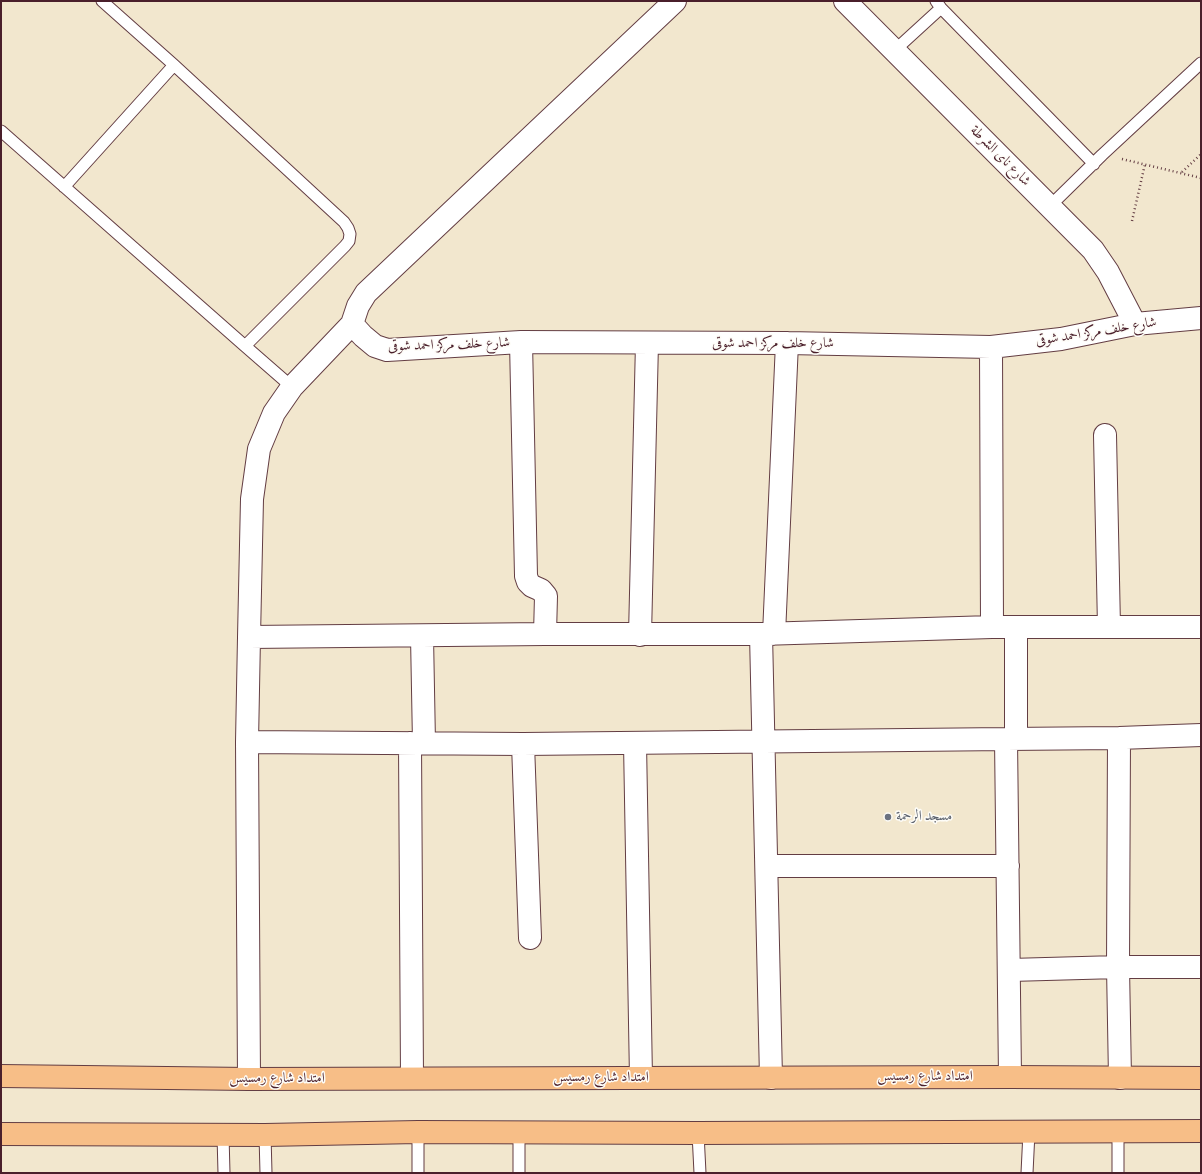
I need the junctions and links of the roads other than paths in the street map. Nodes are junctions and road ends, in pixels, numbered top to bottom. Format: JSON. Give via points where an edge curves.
{"nodes":[{"id":1,"x":102,"y":1,"type":"edge"},
{"id":2,"x":675,"y":1,"type":"edge"},
{"id":3,"x":845,"y":1,"type":"edge"},
{"id":4,"x":939,"y":5,"type":"edge"},
{"id":5,"x":894,"y":51,"type":"junction"},
{"id":6,"x":1201,"y":63,"type":"edge"},
{"id":7,"x":174,"y":65,"type":"junction"},
{"id":8,"x":1,"y":131,"type":"edge"},
{"id":9,"x":1094,"y":164,"type":"junction"},
{"id":10,"x":64,"y":187,"type":"junction"},
{"id":11,"x":1050,"y":206,"type":"junction"},
{"id":12,"x":1201,"y":318,"type":"edge"},
{"id":13,"x":352,"y":324,"type":"junction"},
{"id":14,"x":1135,"y":324,"type":"junction"},
{"id":15,"x":521,"y":342,"type":"junction"},
{"id":16,"x":647,"y":343,"type":"junction"},
{"id":17,"x":787,"y":343,"type":"junction"},
{"id":18,"x":245,"y":346,"type":"junction"},
{"id":19,"x":991,"y":347,"type":"junction"},
{"id":20,"x":292,"y":387,"type":"junction"},
{"id":21,"x":1105,"y":435,"type":"dead end"},
{"id":22,"x":992,"y":627,"type":"junction"},
{"id":23,"x":1016,"y":627,"type":"junction"},
{"id":24,"x":1109,"y":627,"type":"junction"},
{"id":25,"x":1201,"y":627,"type":"edge"},
{"id":26,"x":545,"y":634,"type":"junction"},
{"id":27,"x":768,"y":634,"type":"junction"},
{"id":28,"x":640,"y":635,"type":"junction"},
{"id":29,"x":422,"y":636,"type":"junction"},
{"id":30,"x":248,"y":637,"type":"junction"},
{"id":31,"x":1201,"y":735,"type":"edge"},
{"id":32,"x":1119,"y":738,"type":"junction"},
{"id":33,"x":1011,"y":739,"type":"junction"},
{"id":34,"x":764,"y":741,"type":"junction"},
{"id":35,"x":247,"y":742,"type":"junction"},
{"id":36,"x":417,"y":743,"type":"junction"},
{"id":37,"x":635,"y":743,"type":"junction"},
{"id":38,"x":523,"y":744,"type":"junction"},
{"id":39,"x":767,"y":866,"type":"junction"},
{"id":40,"x":1008,"y":866,"type":"junction"},
{"id":41,"x":530,"y":938,"type":"dead end"},
{"id":42,"x":1118,"y":967,"type":"junction"},
{"id":43,"x":1201,"y":967,"type":"edge"},
{"id":44,"x":1010,"y":970,"type":"junction"},
{"id":45,"x":1,"y":1076,"type":"edge"},
{"id":46,"x":1010,"y":1077,"type":"junction"},
{"id":47,"x":412,"y":1078,"type":"junction"},
{"id":48,"x":641,"y":1078,"type":"junction"},
{"id":49,"x":771,"y":1078,"type":"junction"},
{"id":50,"x":1120,"y":1078,"type":"junction"},
{"id":51,"x":1201,"y":1078,"type":"edge"},
{"id":52,"x":250,"y":1079,"type":"junction"},
{"id":53,"x":1201,"y":1131,"type":"edge"},
{"id":54,"x":418,"y":1132,"type":"junction"},
{"id":55,"x":1029,"y":1132,"type":"junction"},
{"id":56,"x":1118,"y":1132,"type":"junction"},
{"id":57,"x":519,"y":1133,"type":"junction"},
{"id":58,"x":698,"y":1133,"type":"junction"},
{"id":59,"x":1,"y":1134,"type":"edge"},
{"id":60,"x":223,"y":1135,"type":"junction"},
{"id":61,"x":265,"y":1135,"type":"junction"},
{"id":62,"x":224,"y":1173,"type":"edge"},
{"id":63,"x":266,"y":1173,"type":"edge"},
{"id":64,"x":418,"y":1173,"type":"edge"},
{"id":65,"x":519,"y":1173,"type":"edge"},
{"id":66,"x":700,"y":1173,"type":"edge"},
{"id":67,"x":1027,"y":1173,"type":"edge"},
{"id":68,"x":1118,"y":1173,"type":"edge"}],
"edges":[{"from":1,"to":7,"type":"lane"},
{"from":2,"to":13,"type":"street","via":[[366,293]]},
{"from":3,"to":5,"type":"street","name":"شارع ناى الشرطة"},
{"from":4,"to":5,"type":"lane"},
{"from":4,"to":9,"type":"lane"},
{"from":5,"to":11,"type":"street","name":"شارع ناى الشرطة"},
{"from":6,"to":9,"type":"lane"},
{"from":7,"to":10,"type":"lane"},
{"from":7,"to":18,"type":"lane","via":[[344,222],[350,234],[345,246]]},
{"from":8,"to":10,"type":"lane"},
{"from":9,"to":11,"type":"lane"},
{"from":10,"to":18,"type":"lane"},
{"from":11,"to":14,"type":"street","name":"شارع ناى الشرطة","via":[[1093,250],[1108,272]]},
{"from":12,"to":14,"type":"street","name":"شارع خلف مركز احمد شوقى"},
{"from":13,"to":15,"type":"street","name":"شارع خلف مركز احمد شوقى","via":[[375,346],[387,350]]},
{"from":13,"to":20,"type":"street"},
{"from":14,"to":19,"type":"street","name":"شارع خلف مركز احمد شوقى","via":[[1061,339]]},
{"from":15,"to":16,"type":"street","name":"شارع خلف مركز احمد شوقى"},
{"from":15,"to":26,"type":"street","via":[[526,576],[528,582],[546,596]]},
{"from":16,"to":17,"type":"street","name":"شارع خلف مركز احمد شوقى"},
{"from":16,"to":28,"type":"street"},
{"from":17,"to":19,"type":"street","name":"شارع خلف مركز احمد شوقى"},
{"from":17,"to":27,"type":"street"},
{"from":18,"to":20,"type":"lane"},
{"from":19,"to":22,"type":"street"},
{"from":20,"to":30,"type":"street","via":[[274,413],[259,449],[252,499]]},
{"from":21,"to":24,"type":"street"},
{"from":22,"to":23,"type":"street"},
{"from":22,"to":27,"type":"street"},
{"from":23,"to":24,"type":"street"},
{"from":23,"to":33,"type":"street"},
{"from":24,"to":25,"type":"street"},
{"from":26,"to":28,"type":"street"},
{"from":26,"to":29,"type":"street"},
{"from":27,"to":28,"type":"street"},
{"from":27,"to":34,"type":"street"},
{"from":29,"to":30,"type":"street"},
{"from":29,"to":36,"type":"street"},
{"from":30,"to":35,"type":"street"},
{"from":31,"to":32,"type":"street"},
{"from":32,"to":33,"type":"street"},
{"from":32,"to":42,"type":"street"},
{"from":33,"to":34,"type":"street"},
{"from":33,"to":40,"type":"street"},
{"from":34,"to":37,"type":"street"},
{"from":34,"to":39,"type":"street"},
{"from":35,"to":36,"type":"street"},
{"from":35,"to":52,"type":"street"},
{"from":36,"to":38,"type":"street"},
{"from":36,"to":47,"type":"street"},
{"from":37,"to":38,"type":"street"},
{"from":37,"to":48,"type":"street"},
{"from":38,"to":41,"type":"street"},
{"from":39,"to":40,"type":"street"},
{"from":39,"to":49,"type":"street"},
{"from":40,"to":44,"type":"street"},
{"from":42,"to":43,"type":"street"},
{"from":42,"to":44,"type":"street"},
{"from":42,"to":50,"type":"street"},
{"from":44,"to":46,"type":"street"},
{"from":45,"to":52,"type":"main road","name":"امتداد شارع رمسيس"},
{"from":46,"to":49,"type":"main road","name":"امتداد شارع رمسيس"},
{"from":46,"to":50,"type":"main road","name":"امتداد شارع رمسيس"},
{"from":47,"to":48,"type":"main road","name":"امتداد شارع رمسيس"},
{"from":47,"to":52,"type":"main road","name":"امتداد شارع رمسيس"},
{"from":48,"to":49,"type":"main road","name":"امتداد شارع رمسيس"},
{"from":50,"to":51,"type":"main road","name":"امتداد شارع رمسيس"},
{"from":53,"to":56,"type":"main road"},
{"from":54,"to":57,"type":"main road"},
{"from":54,"to":61,"type":"main road"},
{"from":54,"to":64,"type":"lane"},
{"from":55,"to":56,"type":"main road"},
{"from":55,"to":58,"type":"main road"},
{"from":55,"to":67,"type":"lane"},
{"from":56,"to":68,"type":"lane"},
{"from":57,"to":58,"type":"main road"},
{"from":57,"to":65,"type":"lane"},
{"from":58,"to":66,"type":"lane"},
{"from":59,"to":60,"type":"main road"},
{"from":60,"to":61,"type":"main road"},
{"from":60,"to":62,"type":"lane"},
{"from":61,"to":63,"type":"lane"}]}
